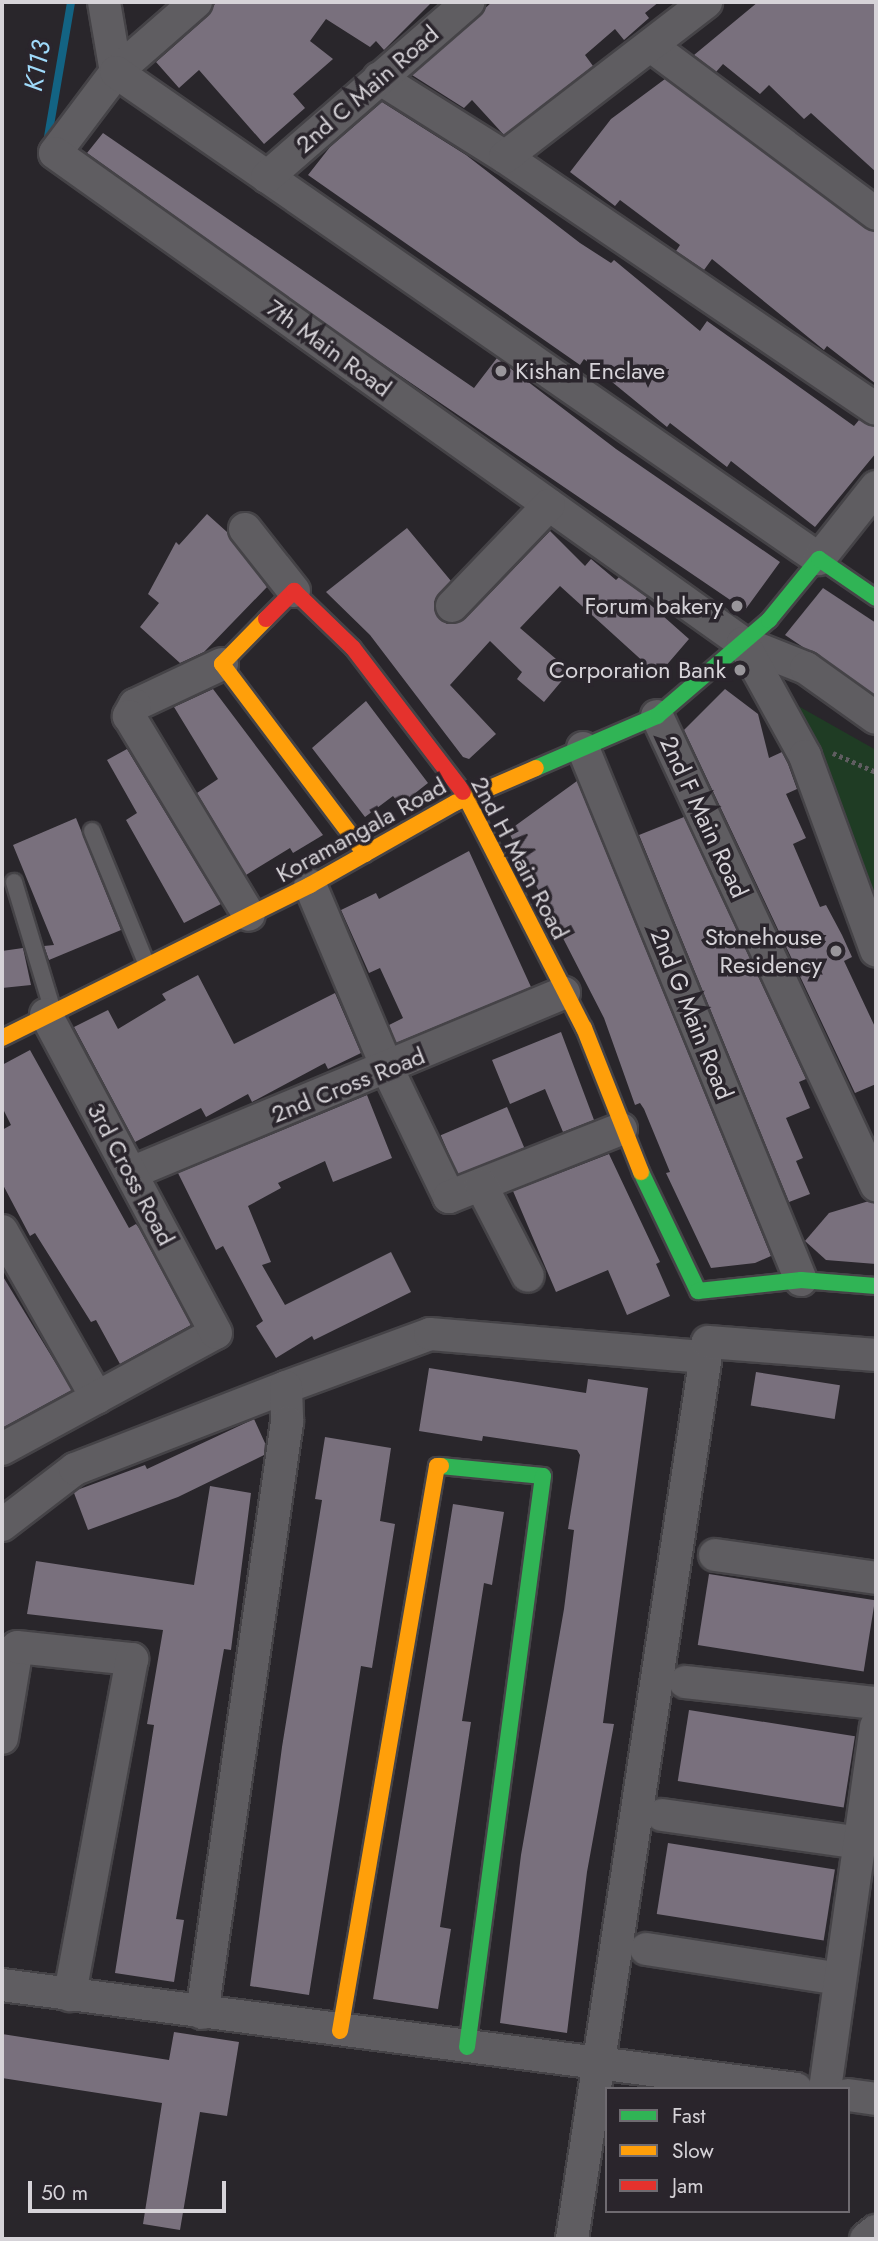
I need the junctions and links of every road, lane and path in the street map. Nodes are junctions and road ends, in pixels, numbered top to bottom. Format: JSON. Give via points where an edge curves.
{"nodes":[{"id":1,"x":104,"y":2,"type":"edge"},
{"id":2,"x":468,"y":2,"type":"edge"},
{"id":3,"x":706,"y":2,"type":"edge"},
{"id":4,"x":194,"y":3,"type":"edge"},
{"id":5,"x":651,"y":46,"type":"junction"},
{"id":6,"x":117,"y":72,"type":"junction"},
{"id":7,"x":379,"y":78,"type":"junction"},
{"id":8,"x":505,"y":157,"type":"junction"},
{"id":9,"x":267,"y":177,"type":"junction"},
{"id":10,"x":876,"y":214,"type":"edge"},
{"id":11,"x":876,"y":409,"type":"edge"},
{"id":12,"x":876,"y":487,"type":"edge"},
{"id":13,"x":549,"y":505,"type":"junction"},
{"id":14,"x":244,"y":529,"type":"dead end"},
{"id":15,"x":819,"y":559,"type":"junction"},
{"id":16,"x":294,"y":591,"type":"junction"},
{"id":17,"x":876,"y":598,"type":"edge"},
{"id":18,"x":452,"y":606,"type":"dead end"},
{"id":19,"x":743,"y":643,"type":"junction"},
{"id":20,"x":222,"y":664,"type":"junction"},
{"id":21,"x":657,"y":716,"type":"junction"},
{"id":22,"x":876,"y":718,"type":"edge"},
{"id":23,"x":583,"y":748,"type":"junction"},
{"id":24,"x":823,"y":748,"type":"dead end"},
{"id":25,"x":876,"y":772,"type":"edge"},
{"id":26,"x":467,"y":798,"type":"junction"},
{"id":27,"x":92,"y":831,"type":"dead end"},
{"id":28,"x":365,"y":854,"type":"junction"},
{"id":29,"x":14,"y":882,"type":"dead end"},
{"id":30,"x":310,"y":886,"type":"junction"},
{"id":31,"x":249,"y":915,"type":"junction"},
{"id":32,"x":876,"y":950,"type":"edge"},
{"id":33,"x":147,"y":965,"type":"junction"},
{"id":34,"x":564,"y":993,"type":"junction"},
{"id":35,"x":50,"y":1013,"type":"junction"},
{"id":36,"x":2,"y":1038,"type":"edge"},
{"id":37,"x":388,"y":1070,"type":"junction"},
{"id":38,"x":621,"y":1129,"type":"junction"},
{"id":39,"x":865,"y":1133,"type":"edge"},
{"id":40,"x":131,"y":1173,"type":"junction"},
{"id":41,"x":481,"y":1185,"type":"junction"},
{"id":42,"x":876,"y":1185,"type":"edge"},
{"id":43,"x":2,"y":1231,"type":"edge"},
{"id":44,"x":528,"y":1276,"type":"dead end"},
{"id":45,"x":801,"y":1280,"type":"junction"},
{"id":46,"x":876,"y":1286,"type":"edge"},
{"id":47,"x":876,"y":1355,"type":"edge"},
{"id":48,"x":705,"y":1357,"type":"junction"},
{"id":49,"x":286,"y":1387,"type":"junction"},
{"id":50,"x":97,"y":1398,"type":"junction"},
{"id":51,"x":2,"y":1449,"type":"edge"},
{"id":52,"x":2,"y":1525,"type":"edge"},
{"id":53,"x":715,"y":1555,"type":"dead end"},
{"id":54,"x":876,"y":1578,"type":"edge"},
{"id":55,"x":685,"y":1682,"type":"dead end"},
{"id":56,"x":876,"y":1703,"type":"edge"},
{"id":57,"x":876,"y":1727,"type":"edge"},
{"id":58,"x":2,"y":1738,"type":"edge"},
{"id":59,"x":662,"y":1815,"type":"dead end"},
{"id":60,"x":860,"y":1843,"type":"junction"},
{"id":61,"x":646,"y":1949,"type":"dead end"},
{"id":62,"x":840,"y":1979,"type":"junction"},
{"id":63,"x":2,"y":1985,"type":"edge"},
{"id":64,"x":70,"y":1994,"type":"junction"},
{"id":65,"x":202,"y":2013,"type":"junction"},
{"id":66,"x":340,"y":2031,"type":"junction"},
{"id":67,"x":467,"y":2047,"type":"junction"},
{"id":68,"x":598,"y":2063,"type":"junction"},
{"id":69,"x":781,"y":2087,"type":"edge"},
{"id":70,"x":825,"y":2087,"type":"edge"},
{"id":71,"x":850,"y":2095,"type":"edge"},
{"id":72,"x":876,"y":2099,"type":"edge"},
{"id":73,"x":876,"y":2231,"type":"edge"},
{"id":74,"x":572,"y":2239,"type":"edge"},
{"id":75,"x":866,"y":2239,"type":"edge"}],
"edges":[{"from":1,"to":6,"type":"street"},
{"from":2,"to":7,"type":"street","name":"2nd C Main Road"},
{"from":3,"to":5,"type":"street"},
{"from":4,"to":6,"type":"street"},
{"from":5,"to":8,"type":"street"},
{"from":5,"to":10,"type":"street"},
{"from":6,"to":9,"type":"street"},
{"from":6,"to":13,"type":"street","name":"7th Main Road","via":[[55,153]]},
{"from":7,"to":8,"type":"street"},
{"from":7,"to":9,"type":"street","name":"2nd C Main Road"},
{"from":8,"to":11,"type":"street"},
{"from":9,"to":15,"type":"street"},
{"from":12,"to":15,"type":"street"},
{"from":13,"to":18,"type":"street"},
{"from":13,"to":19,"type":"street","name":"7th Main Road"},
{"from":14,"to":16,"type":"street"},
{"from":15,"to":17,"type":"street"},
{"from":15,"to":19,"type":"street","name":"Koramangala Road","via":[[769,620]]},
{"from":16,"to":20,"type":"street"},
{"from":16,"to":26,"type":"street","name":"2nd H Main Road","via":[[353,648]]},
{"from":19,"to":21,"type":"street","name":"Koramangala Road"},
{"from":19,"to":22,"type":"street","via":[[806,668]]},
{"from":19,"to":32,"type":"street","via":[[804,756]]},
{"from":20,"to":28,"type":"street"},
{"from":20,"to":31,"type":"street","via":[[135,705],[129,716]]},
{"from":21,"to":23,"type":"street","name":"Koramangala Road"},
{"from":21,"to":39,"type":"street","name":"2nd F Main Road"},
{"from":23,"to":26,"type":"street","name":"Koramangala Road"},
{"from":23,"to":45,"type":"street","name":"2nd G Main Road"},
{"from":24,"to":25,"type":"path"},
{"from":26,"to":28,"type":"street","name":"Koramangala Road"},
{"from":26,"to":34,"type":"street","name":"2nd H Main Road"},
{"from":27,"to":33,"type":"lane"},
{"from":28,"to":30,"type":"street","name":"Koramangala Road"},
{"from":29,"to":35,"type":"lane"},
{"from":30,"to":31,"type":"street","name":"Koramangala Road"},
{"from":30,"to":37,"type":"street"},
{"from":31,"to":33,"type":"street","name":"Koramangala Road"},
{"from":33,"to":35,"type":"street","name":"Koramangala Road"},
{"from":34,"to":37,"type":"street","name":"2nd Cross Road"},
{"from":34,"to":38,"type":"street","name":"2nd H Main Road","via":[[584,1028]]},
{"from":35,"to":36,"type":"street","name":"Koramangala Road"},
{"from":35,"to":40,"type":"street","name":"3rd Cross Road"},
{"from":37,"to":40,"type":"street","name":"2nd Cross Road"},
{"from":37,"to":41,"type":"street","via":[[449,1197]]},
{"from":38,"to":41,"type":"street"},
{"from":38,"to":45,"type":"street","name":"2nd H Main Road","via":[[698,1291]]},
{"from":39,"to":42,"type":"street","name":"2nd F Main Road"},
{"from":40,"to":50,"type":"street","name":"3rd Cross Road","via":[[216,1333]]},
{"from":41,"to":44,"type":"street"},
{"from":43,"to":50,"type":"street"},
{"from":45,"to":46,"type":"street","name":"2nd H Main Road"},
{"from":47,"to":48,"type":"street","via":[[708,1342]]},
{"from":48,"to":49,"type":"street","via":[[430,1334]]},
{"from":48,"to":68,"type":"street"},
{"from":49,"to":52,"type":"street","via":[[75,1469]]},
{"from":49,"to":65,"type":"street","via":[[288,1422]]},
{"from":50,"to":51,"type":"street"},
{"from":53,"to":54,"type":"street"},
{"from":55,"to":56,"type":"street"},
{"from":57,"to":60,"type":"street"},
{"from":58,"to":64,"type":"street","via":[[17,1647],[132,1659]]},
{"from":59,"to":60,"type":"street"},
{"from":60,"to":62,"type":"street"},
{"from":61,"to":62,"type":"street"},
{"from":62,"to":70,"type":"street"},
{"from":63,"to":64,"type":"street"},
{"from":64,"to":65,"type":"street"},
{"from":65,"to":66,"type":"street"},
{"from":66,"to":67,"type":"street"},
{"from":66,"to":67,"type":"street","via":[[437,1466],[543,1476]]},
{"from":67,"to":68,"type":"street"},
{"from":68,"to":69,"type":"street"},
{"from":68,"to":74,"type":"street"},
{"from":71,"to":72,"type":"street"},
{"from":73,"to":75,"type":"street"}]}
